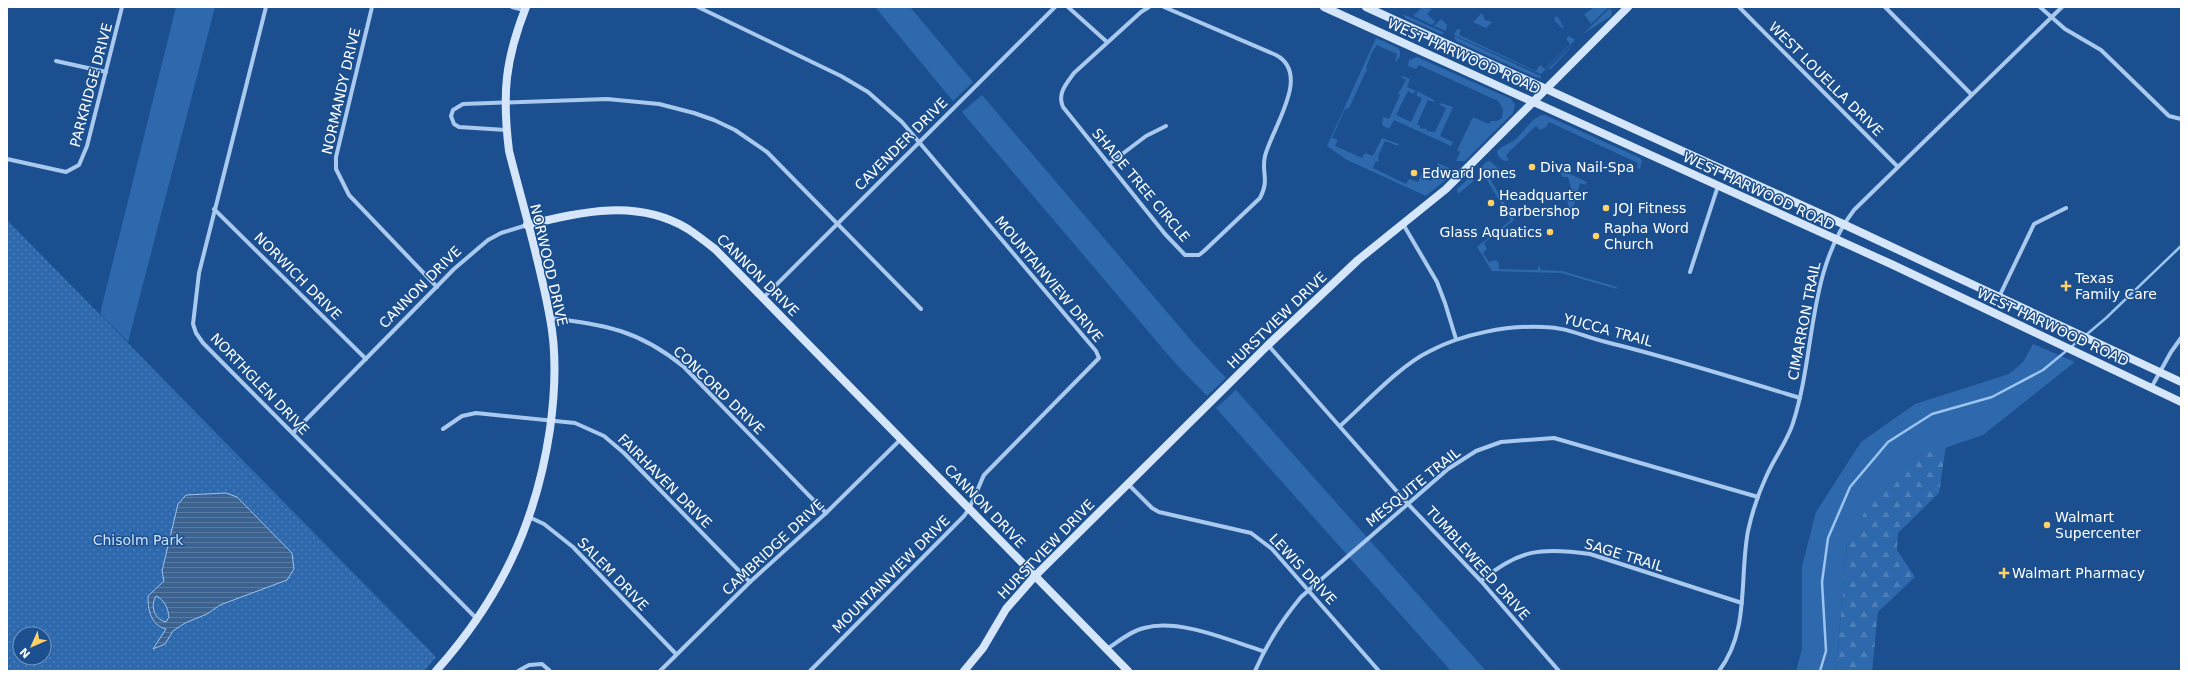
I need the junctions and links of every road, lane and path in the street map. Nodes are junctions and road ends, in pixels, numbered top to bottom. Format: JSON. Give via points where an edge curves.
{"nodes":[{"id":1,"x":122,"y":7,"type":"edge"},
{"id":2,"x":266,"y":7,"type":"edge"},
{"id":3,"x":372,"y":7,"type":"edge"},
{"id":4,"x":512,"y":7,"type":"edge"},
{"id":5,"x":698,"y":7,"type":"edge"},
{"id":6,"x":1055,"y":7,"type":"edge"},
{"id":7,"x":1068,"y":7,"type":"edge"},
{"id":8,"x":1149,"y":7,"type":"edge"},
{"id":9,"x":1164,"y":7,"type":"edge"},
{"id":10,"x":1324,"y":7,"type":"edge"},
{"id":11,"x":1366,"y":7,"type":"edge"},
{"id":12,"x":1628,"y":7,"type":"edge"},
{"id":13,"x":1739,"y":7,"type":"edge"},
{"id":14,"x":1885,"y":7,"type":"edge"},
{"id":15,"x":2040,"y":7,"type":"edge"},
{"id":16,"x":2062,"y":7,"type":"edge"},
{"id":17,"x":525,"y":9,"type":"edge"},
{"id":18,"x":2051,"y":18,"type":"junction"},
{"id":19,"x":1107,"y":42,"type":"junction"},
{"id":20,"x":56,"y":61,"type":"dead end"},
{"id":21,"x":106,"y":72,"type":"junction"},
{"id":22,"x":1546,"y":89,"type":"junction"},
{"id":23,"x":1971,"y":94,"type":"junction"},
{"id":24,"x":1533,"y":102,"type":"junction"},
{"id":25,"x":505,"y":103,"type":"junction"},
{"id":26,"x":2181,"y":119,"type":"edge"},
{"id":27,"x":1166,"y":126,"type":"dead end"},
{"id":28,"x":506,"y":130,"type":"junction"},
{"id":29,"x":919,"y":142,"type":"junction"},
{"id":30,"x":7,"y":159,"type":"edge"},
{"id":31,"x":1109,"y":164,"type":"junction"},
{"id":32,"x":1897,"y":166,"type":"junction"},
{"id":33,"x":1718,"y":186,"type":"junction"},
{"id":34,"x":2066,"y":208,"type":"dead end"},
{"id":35,"x":214,"y":209,"type":"junction"},
{"id":36,"x":838,"y":223,"type":"junction"},
{"id":37,"x":1402,"y":224,"type":"junction"},
{"id":38,"x":1843,"y":224,"type":"junction"},
{"id":39,"x":527,"y":225,"type":"junction"},
{"id":40,"x":1834,"y":240,"type":"junction"},
{"id":41,"x":1690,"y":272,"type":"dead end"},
{"id":42,"x":437,"y":287,"type":"junction"},
{"id":43,"x":1999,"y":297,"type":"junction"},
{"id":44,"x":763,"y":298,"type":"junction"},
{"id":45,"x":921,"y":309,"type":"dead end"},
{"id":46,"x":550,"y":318,"type":"junction"},
{"id":47,"x":2181,"y":338,"type":"edge"},
{"id":48,"x":1456,"y":339,"type":"junction"},
{"id":49,"x":1268,"y":345,"type":"junction"},
{"id":50,"x":366,"y":359,"type":"junction"},
{"id":51,"x":2160,"y":372,"type":"junction"},
{"id":52,"x":2181,"y":382,"type":"edge"},
{"id":53,"x":2151,"y":388,"type":"junction"},
{"id":54,"x":1800,"y":398,"type":"junction"},
{"id":55,"x":2181,"y":402,"type":"edge"},
{"id":56,"x":551,"y":421,"type":"junction"},
{"id":57,"x":1340,"y":426,"type":"junction"},
{"id":58,"x":443,"y":429,"type":"dead end"},
{"id":59,"x":293,"y":433,"type":"junction"},
{"id":60,"x":902,"y":439,"type":"junction"},
{"id":61,"x":1128,"y":483,"type":"junction"},
{"id":62,"x":1758,"y":497,"type":"junction"},
{"id":63,"x":1408,"y":504,"type":"junction"},
{"id":64,"x":970,"y":508,"type":"junction"},
{"id":65,"x":826,"y":513,"type":"junction"},
{"id":66,"x":530,"y":517,"type":"junction"},
{"id":67,"x":1034,"y":577,"type":"junction"},
{"id":68,"x":1481,"y":581,"type":"junction"},
{"id":69,"x":750,"y":582,"type":"junction"},
{"id":70,"x":1309,"y":590,"type":"junction"},
{"id":71,"x":1742,"y":603,"type":"junction"},
{"id":72,"x":478,"y":620,"type":"junction"},
{"id":73,"x":1107,"y":649,"type":"junction"},
{"id":74,"x":1263,"y":651,"type":"junction"},
{"id":75,"x":676,"y":654,"type":"junction"},
{"id":76,"x":436,"y":671,"type":"edge"},
{"id":77,"x":518,"y":671,"type":"edge"},
{"id":78,"x":550,"y":671,"type":"edge"},
{"id":79,"x":660,"y":671,"type":"edge"},
{"id":80,"x":810,"y":671,"type":"edge"},
{"id":81,"x":964,"y":671,"type":"edge"},
{"id":82,"x":1128,"y":671,"type":"edge"},
{"id":83,"x":1255,"y":671,"type":"edge"},
{"id":84,"x":1379,"y":671,"type":"edge"},
{"id":85,"x":1559,"y":671,"type":"edge"},
{"id":86,"x":1719,"y":671,"type":"edge"}],
"edges":[{"from":1,"to":21,"type":"street","name":"PARKRIDGE DRIVE"},
{"from":2,"to":35,"type":"street","name":"NORTHGLEN DRIVE"},
{"from":3,"to":42,"type":"street","name":"NORMANDY DRIVE","via":[[336,157],[336,169],[349,195]]},
{"from":4,"to":17,"type":"street"},
{"from":5,"to":29,"type":"street","name":"MOUNTAINVIEW DRIVE","via":[[841,76],[868,92],[902,122]]},
{"from":6,"to":29,"type":"street","name":"CAVENDER DRIVE"},
{"from":7,"to":19,"type":"street"},
{"from":8,"to":19,"type":"street","name":"SHADE TREE CIRCLE"},
{"from":9,"to":31,"type":"street","name":"SHADE TREE CIRCLE","via":[[1276,55],[1290,66],[1291,88],[1265,155],[1266,187],[1260,198],[1204,251],[1191,256],[1185,255],[1165,234]]},
{"from":10,"to":24,"type":"main road","name":"WEST HARWOOD ROAD"},
{"from":11,"to":22,"type":"main road","name":"WEST HARWOOD ROAD"},
{"from":12,"to":22,"type":"main road","name":"HURSTVIEW DRIVE"},
{"from":13,"to":32,"type":"street","name":"WEST LOUELLA DRIVE"},
{"from":14,"to":23,"type":"street"},
{"from":15,"to":18,"type":"street"},
{"from":16,"to":18,"type":"street","name":"CIMARRON TRAIL"},
{"from":17,"to":25,"type":"main road","name":"NORWOOD DRIVE","via":[[509,57]]},
{"from":18,"to":23,"type":"street","name":"CIMARRON TRAIL"},
{"from":18,"to":26,"type":"street","via":[[2101,50],[2168,116]]},
{"from":19,"to":31,"type":"street","name":"SHADE TREE CIRCLE","via":[[1070,79],[1060,96],[1060,101]]},
{"from":20,"to":21,"type":"street"},
{"from":21,"to":30,"type":"street","name":"PARKRIDGE DRIVE","via":[[88,146],[79,165],[66,172]]},
{"from":22,"to":24,"type":"main road","name":"HURSTVIEW DRIVE"},
{"from":22,"to":38,"type":"main road","name":"WEST HARWOOD ROAD"},
{"from":23,"to":32,"type":"street","name":"CIMARRON TRAIL"},
{"from":24,"to":33,"type":"main road","name":"WEST HARWOOD ROAD"},
{"from":24,"to":37,"type":"main road","name":"HURSTVIEW DRIVE","via":[[1446,189]]},
{"from":25,"to":28,"type":"main road","name":"NORWOOD DRIVE"},
{"from":25,"to":28,"type":"street","via":[[463,104],[458,106],[451,116],[454,124],[459,127]]},
{"from":25,"to":36,"type":"street","via":[[607,99],[659,104],[694,113],[735,130],[753,141],[784,168]]},
{"from":27,"to":31,"type":"street","via":[[1146,136]]},
{"from":28,"to":39,"type":"main road","name":"NORWOOD DRIVE"},
{"from":29,"to":36,"type":"street","name":"CAVENDER DRIVE"},
{"from":29,"to":64,"type":"street","name":"MOUNTAINVIEW DRIVE","via":[[1096,351],[1098,358],[984,475]]},
{"from":32,"to":38,"type":"street","name":"CIMARRON TRAIL"},
{"from":33,"to":40,"type":"main road","name":"WEST HARWOOD ROAD"},
{"from":33,"to":41,"type":"street"},
{"from":34,"to":43,"type":"street","via":[[2034,224]]},
{"from":35,"to":50,"type":"street","name":"NORWICH DRIVE"},
{"from":35,"to":59,"type":"street","name":"NORTHGLEN DRIVE","via":[[194,302],[193,324],[196,333]]},
{"from":36,"to":44,"type":"street","name":"CAVENDER DRIVE"},
{"from":36,"to":45,"type":"street"},
{"from":37,"to":48,"type":"street","via":[[1437,282]]},
{"from":37,"to":49,"type":"main road","name":"HURSTVIEW DRIVE","via":[[1358,260]]},
{"from":38,"to":40,"type":"street","name":"CIMARRON TRAIL"},
{"from":38,"to":43,"type":"main road","name":"WEST HARWOOD ROAD"},
{"from":39,"to":42,"type":"street","name":"CANNON DRIVE","via":[[488,240]]},
{"from":39,"to":44,"type":"main road","name":"CANNON DRIVE","via":[[578,212],[614,208],[661,217],[688,229],[715,249]]},
{"from":39,"to":46,"type":"main road","name":"NORWOOD DRIVE"},
{"from":40,"to":53,"type":"main road","name":"WEST HARWOOD ROAD","via":[[1891,264]]},
{"from":40,"to":54,"type":"street","name":"CIMARRON TRAIL","via":[[1822,274]]},
{"from":42,"to":50,"type":"street","name":"CANNON DRIVE"},
{"from":43,"to":51,"type":"main road","name":"WEST HARWOOD ROAD"},
{"from":44,"to":60,"type":"main road","name":"CANNON DRIVE"},
{"from":46,"to":56,"type":"main road","name":"NORWOOD DRIVE","via":[[555,376]]},
{"from":46,"to":65,"type":"street","name":"CONCORD DRIVE","via":[[616,328],[669,355],[684,367]]},
{"from":47,"to":51,"type":"street"},
{"from":48,"to":54,"type":"street","name":"YUCCA TRAIL","via":[[1488,332],[1543,327],[1566,329],[1605,342],[1679,360]]},
{"from":48,"to":57,"type":"street","name":"YUCCA TRAIL","via":[[1429,351],[1406,368]]},
{"from":49,"to":57,"type":"street","name":"TUMBLEWEED DRIVE"},
{"from":49,"to":61,"type":"main road","name":"HURSTVIEW DRIVE"},
{"from":50,"to":59,"type":"street","name":"CANNON DRIVE"},
{"from":51,"to":52,"type":"main road","name":"WEST HARWOOD ROAD"},
{"from":51,"to":53,"type":"street"},
{"from":53,"to":55,"type":"main road","name":"WEST HARWOOD ROAD"},
{"from":54,"to":62,"type":"street","name":"CIMARRON TRAIL","via":[[1793,424]]},
{"from":56,"to":58,"type":"street","name":"FAIRHAVEN DRIVE","via":[[476,413],[462,416]]},
{"from":56,"to":66,"type":"main road","name":"NORWOOD DRIVE","via":[[545,461]]},
{"from":56,"to":69,"type":"street","name":"FAIRHAVEN DRIVE","via":[[574,423],[604,436],[624,453]]},
{"from":57,"to":63,"type":"street","name":"TUMBLEWEED DRIVE"},
{"from":59,"to":72,"type":"street","name":"NORTHGLEN DRIVE"},
{"from":60,"to":64,"type":"main road","name":"CANNON DRIVE"},
{"from":60,"to":65,"type":"street","name":"CAMBRIDGE DRIVE"},
{"from":61,"to":67,"type":"main road","name":"HURSTVIEW DRIVE"},
{"from":61,"to":70,"type":"street","name":"LEWIS DRIVE","via":[[1159,512],[1251,533],[1272,549]]},
{"from":62,"to":63,"type":"street","name":"MESQUITE TRAIL","via":[[1554,438],[1535,438],[1500,442],[1476,451],[1448,469]]},
{"from":62,"to":71,"type":"street","name":"CIMARRON TRAIL","via":[[1748,532]]},
{"from":63,"to":68,"type":"street","name":"TUMBLEWEED DRIVE"},
{"from":63,"to":70,"type":"street","name":"MESQUITE TRAIL"},
{"from":64,"to":67,"type":"main road","name":"CANNON DRIVE"},
{"from":64,"to":80,"type":"street","name":"MOUNTAINVIEW DRIVE"},
{"from":65,"to":69,"type":"street","name":"CAMBRIDGE DRIVE"},
{"from":66,"to":72,"type":"main road","name":"NORWOOD DRIVE","via":[[508,568]]},
{"from":66,"to":75,"type":"street","name":"SALEM DRIVE","via":[[544,524],[573,547]]},
{"from":67,"to":73,"type":"main road","name":"CANNON DRIVE"},
{"from":67,"to":81,"type":"main road","name":"HURSTVIEW DRIVE","via":[[1006,609],[983,648]]},
{"from":68,"to":71,"type":"street","name":"SAGE TRAIL","via":[[1497,568],[1527,553],[1576,551]]},
{"from":68,"to":85,"type":"street","name":"TUMBLEWEED DRIVE"},
{"from":69,"to":75,"type":"street","name":"CAMBRIDGE DRIVE"},
{"from":70,"to":74,"type":"street","name":"MESQUITE TRAIL","via":[[1281,621]]},
{"from":70,"to":84,"type":"street","name":"LEWIS DRIVE"},
{"from":71,"to":86,"type":"street","name":"CIMARRON TRAIL","via":[[1734,646]]},
{"from":72,"to":76,"type":"main road","name":"NORWOOD DRIVE"},
{"from":73,"to":74,"type":"street","via":[[1136,631],[1163,625],[1195,630]]},
{"from":73,"to":82,"type":"main road","name":"CANNON DRIVE"},
{"from":74,"to":83,"type":"street","name":"MESQUITE TRAIL"},
{"from":75,"to":79,"type":"street","name":"CAMBRIDGE DRIVE"},
{"from":77,"to":78,"type":"street","via":[[529,665],[542,664]]}]}
